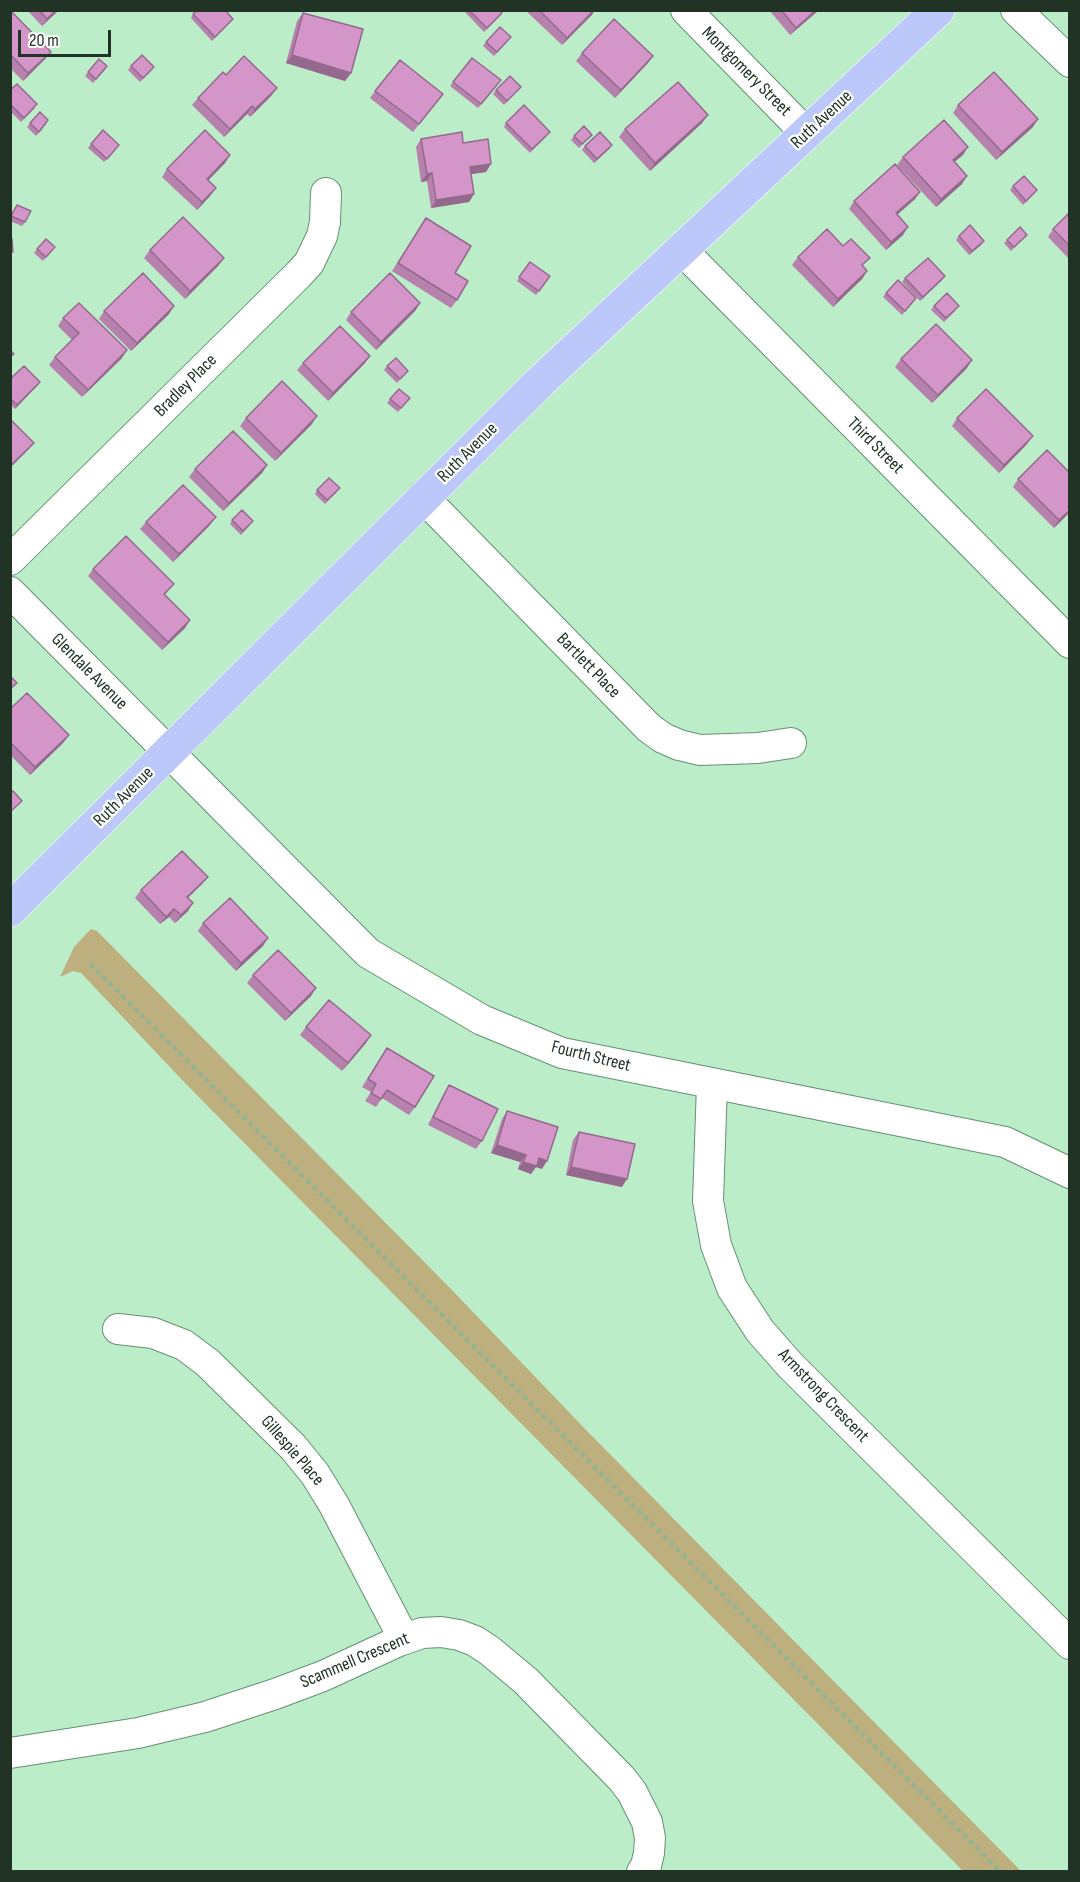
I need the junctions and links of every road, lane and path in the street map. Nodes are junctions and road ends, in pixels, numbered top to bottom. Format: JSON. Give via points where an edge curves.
{"nodes":[{"id":1,"x":686,"y":10,"type":"edge"},
{"id":2,"x":938,"y":10,"type":"edge"},
{"id":3,"x":1016,"y":10,"type":"edge"},
{"id":4,"x":1070,"y":62,"type":"edge"},
{"id":5,"x":807,"y":134,"type":"junction"},
{"id":6,"x":326,"y":193,"type":"dead end"},
{"id":7,"x":681,"y":249,"type":"junction"},
{"id":8,"x":423,"y":497,"type":"junction"},
{"id":9,"x":10,"y":560,"type":"edge"},
{"id":10,"x":10,"y":592,"type":"edge"},
{"id":11,"x":1070,"y":643,"type":"edge"},
{"id":12,"x":791,"y":742,"type":"dead end"},
{"id":13,"x":168,"y":752,"type":"junction"},
{"id":14,"x":10,"y":910,"type":"edge"},
{"id":15,"x":90,"y":964,"type":"dead end"},
{"id":16,"x":712,"y":1084,"type":"junction"},
{"id":17,"x":1070,"y":1173,"type":"edge"},
{"id":18,"x":118,"y":1329,"type":"dead end"},
{"id":19,"x":404,"y":1639,"type":"junction"},
{"id":20,"x":1070,"y":1644,"type":"edge"},
{"id":21,"x":10,"y":1753,"type":"edge"},
{"id":22,"x":650,"y":1870,"type":"edge"},
{"id":23,"x":1001,"y":1872,"type":"edge"}],
"edges":[{"from":1,"to":5,"type":"street","name":"Montgomery Street"},
{"from":2,"to":5,"type":"main road","name":"Ruth Avenue"},
{"from":3,"to":4,"type":"street"},
{"from":5,"to":7,"type":"main road","name":"Ruth Avenue"},
{"from":6,"to":9,"type":"street","name":"Bradley Place","via":[[322,236],[304,268]]},
{"from":7,"to":8,"type":"main road","name":"Ruth Avenue"},
{"from":7,"to":11,"type":"street","name":"Third Street"},
{"from":8,"to":12,"type":"street","name":"Bartlett Place","via":[[663,738],[699,750],[726,751]]},
{"from":8,"to":13,"type":"main road","name":"Ruth Avenue"},
{"from":10,"to":13,"type":"street","name":"Glendale Avenue"},
{"from":13,"to":14,"type":"main road","name":"Ruth Avenue"},
{"from":13,"to":16,"type":"street","name":"Fourth Street","via":[[368,953],[482,1020],[561,1053]]},
{"from":15,"to":23,"type":"path"},
{"from":16,"to":17,"type":"street","name":"Fourth Street","via":[[1005,1142]]},
{"from":16,"to":20,"type":"street","name":"Armstrong Crescent","via":[[708,1201],[716,1245],[732,1288],[760,1331],[790,1365]]},
{"from":18,"to":19,"type":"street","name":"Gillespie Place","via":[[153,1333],[184,1345],[208,1363],[293,1447],[334,1505]]},
{"from":19,"to":21,"type":"street","name":"Scammell Crescent","via":[[323,1676],[205,1717],[138,1733]]},
{"from":19,"to":22,"type":"street","name":"Scammell Crescent","via":[[422,1633],[459,1635],[490,1651],[526,1681],[632,1792],[647,1822]]}]}
